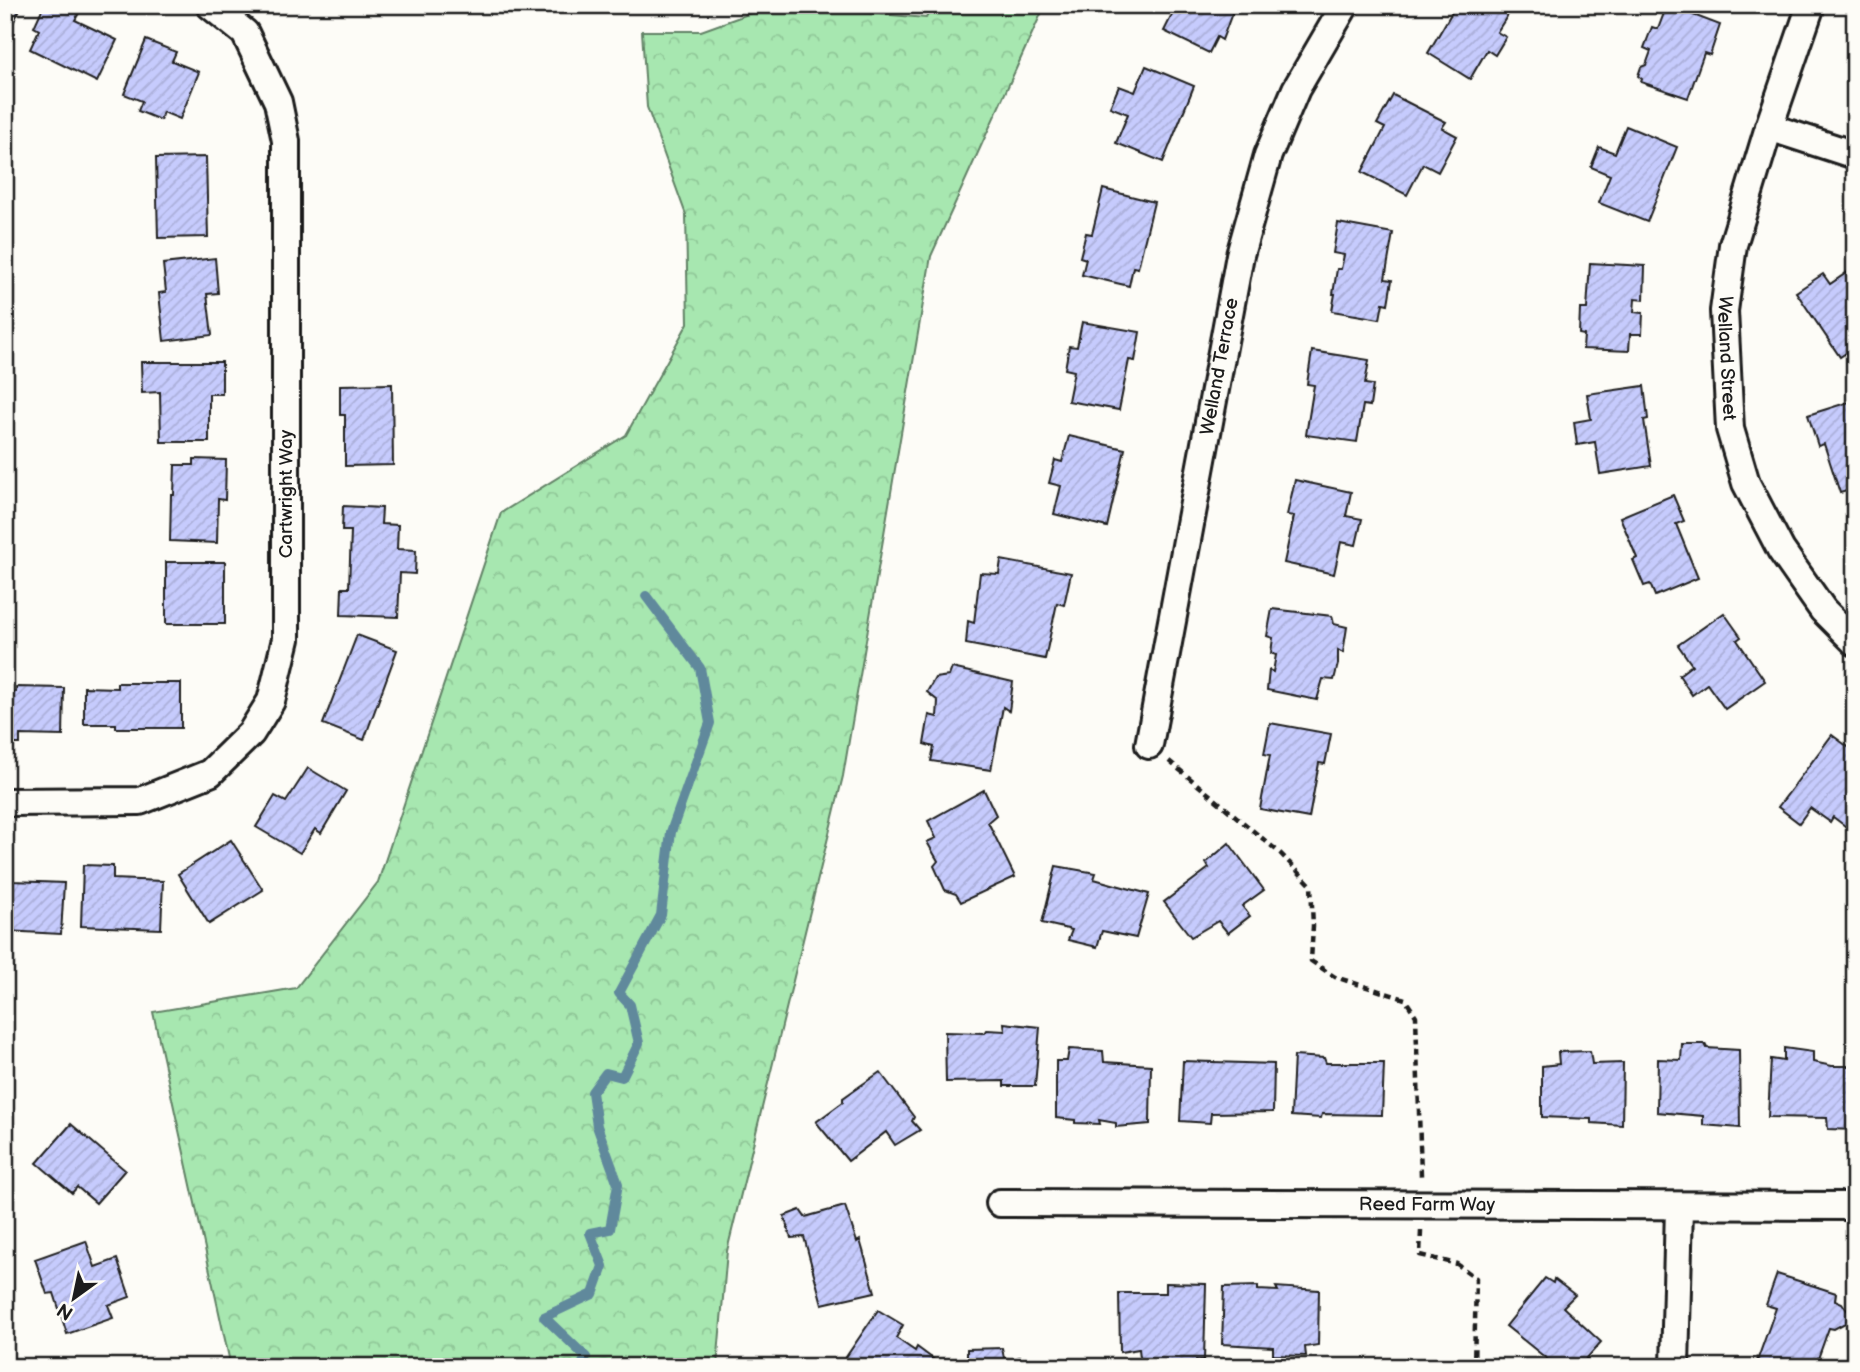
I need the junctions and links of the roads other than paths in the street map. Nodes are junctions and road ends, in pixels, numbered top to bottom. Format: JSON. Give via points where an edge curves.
{"nodes":[{"id":1,"x":210,"y":5,"type":"edge"},
{"id":2,"x":1345,"y":5,"type":"edge"},
{"id":3,"x":1811,"y":5,"type":"edge"},
{"id":4,"x":1769,"y":127,"type":"junction"},
{"id":5,"x":1855,"y":156,"type":"edge"},
{"id":6,"x":1855,"y":642,"type":"edge"},
{"id":7,"x":1149,"y":745,"type":"road end"},
{"id":8,"x":5,"y":802,"type":"edge"},
{"id":9,"x":1000,"y":1203,"type":"dead end"},
{"id":10,"x":1855,"y":1206,"type":"edge"},
{"id":11,"x":1679,"y":1207,"type":"junction"},
{"id":12,"x":1675,"y":1367,"type":"edge"}],
"edges":[{"from":1,"to":8,"type":"street","name":"Cartwright Way","via":[[245,33],[278,103],[286,141],[286,639],[271,701],[251,733],[210,773],[140,801]]},
{"from":2,"to":7,"type":"street","name":"Welland Terrace","via":[[1291,100],[1268,155],[1240,256]]},
{"from":3,"to":4,"type":"street","name":"Welland Street"},
{"from":4,"to":5,"type":"street"},
{"from":4,"to":6,"type":"street","name":"Welland Street","via":[[1733,245],[1724,311],[1730,429],[1746,483],[1782,550],[1823,610]]},
{"from":9,"to":11,"type":"street","name":"Reed Farm Way"},
{"from":10,"to":11,"type":"street","name":"Reed Farm Way"},
{"from":11,"to":12,"type":"street"}]}
